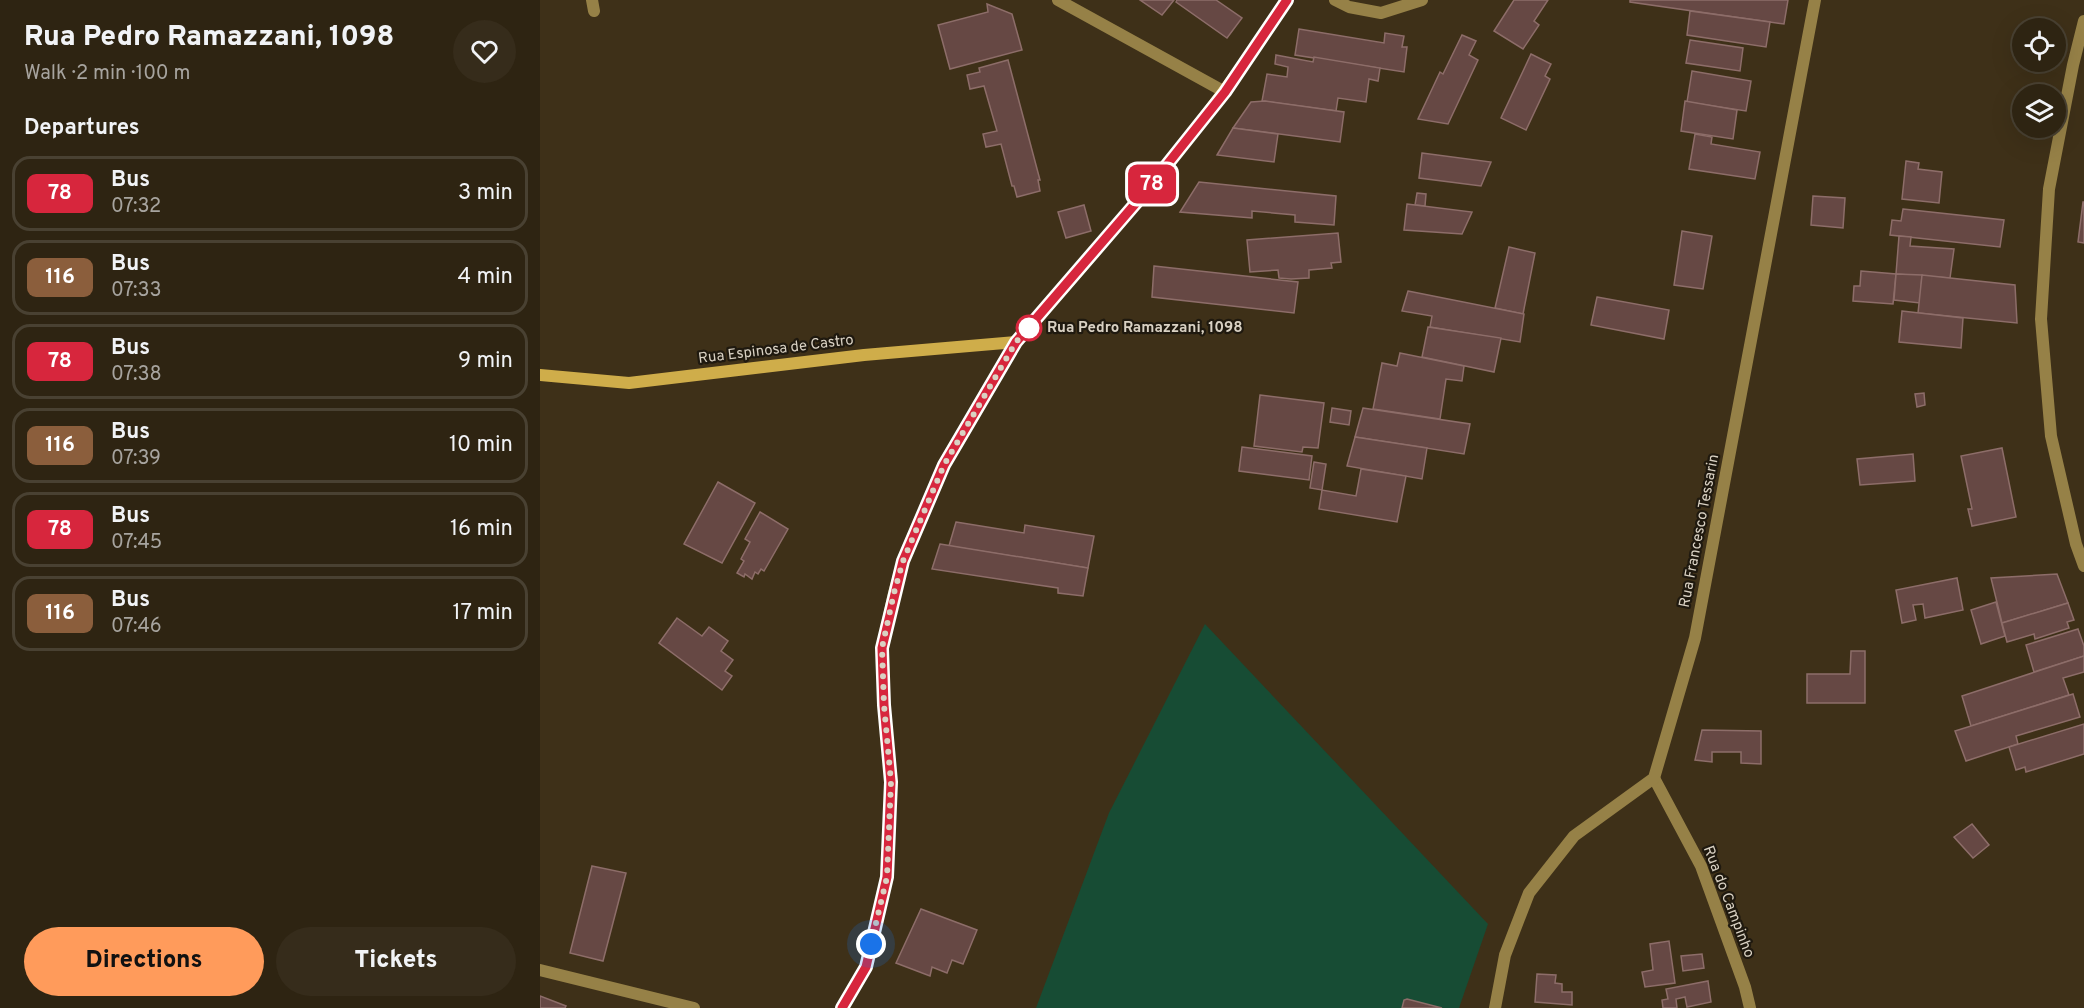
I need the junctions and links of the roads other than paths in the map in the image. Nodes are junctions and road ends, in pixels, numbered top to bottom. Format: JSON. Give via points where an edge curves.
{"nodes":[{"id":1,"x":1058,"y":0,"type":"edge"},
{"id":2,"x":1287,"y":0,"type":"edge"},
{"id":3,"x":1335,"y":0,"type":"edge"},
{"id":4,"x":1422,"y":0,"type":"edge"},
{"id":5,"x":1815,"y":0,"type":"edge"},
{"id":6,"x":2084,"y":21,"type":"edge"},
{"id":7,"x":1225,"y":92,"type":"junction"},
{"id":8,"x":1016,"y":342,"type":"junction"},
{"id":9,"x":540,"y":375,"type":"edge"},
{"id":10,"x":2084,"y":566,"type":"edge"},
{"id":11,"x":1654,"y":778,"type":"junction"},
{"id":12,"x":540,"y":970,"type":"edge"},
{"id":13,"x":694,"y":1008,"type":"edge"},
{"id":14,"x":842,"y":1008,"type":"edge"},
{"id":15,"x":1496,"y":1008,"type":"edge"},
{"id":16,"x":1750,"y":1008,"type":"edge"}],
"edges":[{"from":1,"to":7,"type":"street"},
{"from":2,"to":7,"type":"street"},
{"from":3,"to":4,"type":"street","via":[[1349,8],[1382,13]]},
{"from":5,"to":11,"type":"street","name":"Rua Francesco Tessarin","via":[[1695,638]]},
{"from":6,"to":10,"type":"street","via":[[2049,189],[2042,319],[2051,436]]},
{"from":7,"to":8,"type":"street","via":[[1129,214]]},
{"from":8,"to":9,"type":"street","name":"Rua Espinosa de Castro","via":[[629,382]]},
{"from":8,"to":14,"type":"street","via":[[944,465],[903,561],[894,593],[882,648],[891,782],[887,877],[866,967]]},
{"from":11,"to":15,"type":"street","via":[[1574,836],[1529,893],[1505,955]]},
{"from":11,"to":16,"type":"street","name":"Rua do Campinho","via":[[1701,866]]},
{"from":12,"to":13,"type":"street"}]}
